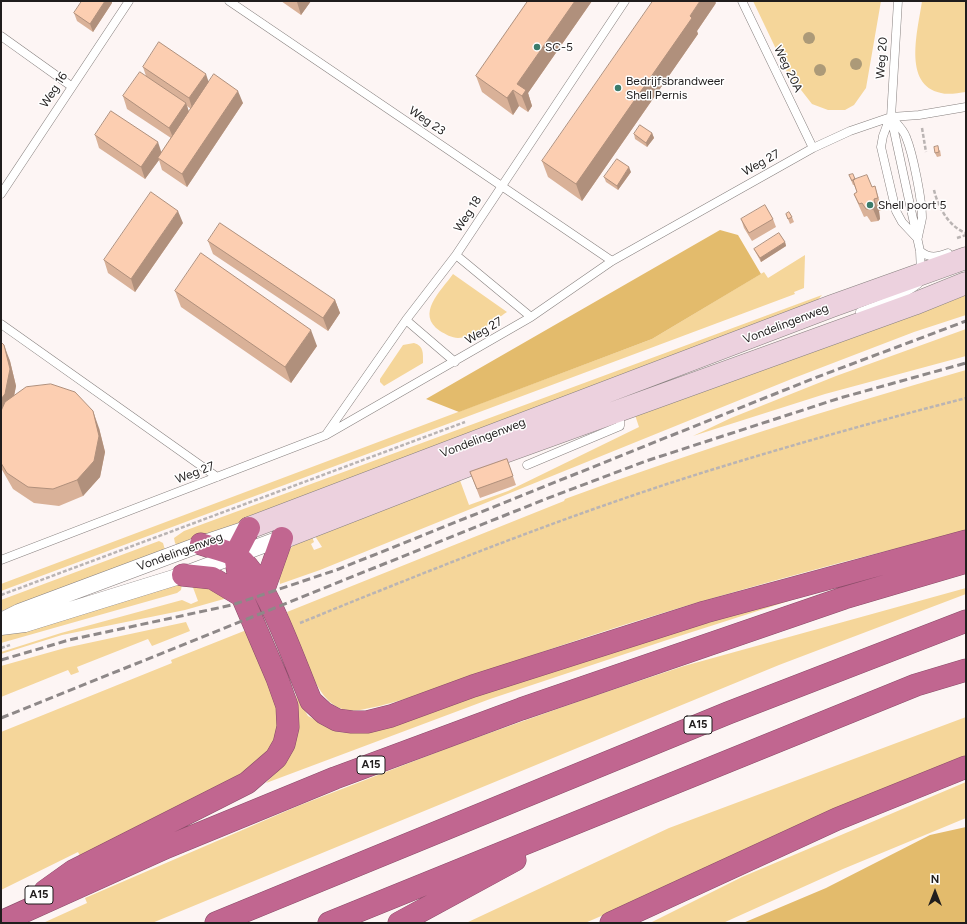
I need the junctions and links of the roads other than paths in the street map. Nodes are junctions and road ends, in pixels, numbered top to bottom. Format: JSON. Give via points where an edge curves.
{"nodes":[{"id":1,"x":129,"y":1,"type":"edge"},
{"id":2,"x":229,"y":1,"type":"edge"},
{"id":3,"x":625,"y":1,"type":"edge"},
{"id":4,"x":742,"y":1,"type":"edge"},
{"id":5,"x":898,"y":1,"type":"edge"},
{"id":6,"x":1,"y":36,"type":"edge"},
{"id":7,"x":72,"y":86,"type":"junction"},
{"id":8,"x":966,"y":107,"type":"edge"},
{"id":9,"x":891,"y":117,"type":"junction"},
{"id":10,"x":813,"y":148,"type":"junction"},
{"id":11,"x":500,"y":186,"type":"junction"},
{"id":12,"x":1,"y":194,"type":"edge"},
{"id":13,"x":917,"y":239,"type":"junction"},
{"id":14,"x":920,"y":251,"type":"junction"},
{"id":15,"x":456,"y":254,"type":"junction"},
{"id":16,"x":961,"y":255,"type":"edge"},
{"id":17,"x":612,"y":261,"type":"junction"},
{"id":18,"x":921,"y":275,"type":"junction"},
{"id":19,"x":966,"y":283,"type":"edge"},
{"id":20,"x":850,"y":316,"type":"dead end"},
{"id":21,"x":531,"y":317,"type":"junction"},
{"id":22,"x":406,"y":320,"type":"junction"},
{"id":23,"x":1,"y":324,"type":"edge"},
{"id":24,"x":770,"y":347,"type":"dead end"},
{"id":25,"x":454,"y":362,"type":"junction"},
{"id":26,"x":712,"y":377,"type":"junction"},
{"id":27,"x":616,"y":399,"type":"junction"},
{"id":28,"x":326,"y":435,"type":"junction"},
{"id":29,"x":527,"y":465,"type":"dead end"},
{"id":30,"x":217,"y":477,"type":"junction"},
{"id":31,"x":248,"y":528,"type":"junction"},
{"id":32,"x":282,"y":538,"type":"junction"},
{"id":33,"x":966,"y":541,"type":"edge"},
{"id":34,"x":201,"y":544,"type":"junction"},
{"id":35,"x":235,"y":556,"type":"junction"},
{"id":36,"x":2,"y":558,"type":"edge"},
{"id":37,"x":966,"y":562,"type":"edge"},
{"id":38,"x":183,"y":575,"type":"junction"},
{"id":39,"x":966,"y":578,"type":"edge"},
{"id":40,"x":264,"y":588,"type":"junction"},
{"id":41,"x":242,"y":596,"type":"junction"},
{"id":42,"x":1,"y":621,"type":"edge"},
{"id":43,"x":966,"y":621,"type":"edge"},
{"id":44,"x":1,"y":627,"type":"edge"},
{"id":45,"x":669,"y":659,"type":"junction"},
{"id":46,"x":966,"y":670,"type":"edge"},
{"id":47,"x":966,"y":767,"type":"edge"},
{"id":48,"x":611,"y":808,"type":"junction"},
{"id":49,"x":76,"y":878,"type":"junction"},
{"id":50,"x":3,"y":921,"type":"edge"},
{"id":51,"x":216,"y":923,"type":"edge"},
{"id":52,"x":329,"y":923,"type":"edge"},
{"id":53,"x":399,"y":923,"type":"edge"},
{"id":54,"x":610,"y":923,"type":"edge"}],
"edges":[{"from":1,"to":7,"type":"lane","name":"Weg 16"},
{"from":2,"to":11,"type":"lane","name":"Weg 23"},
{"from":3,"to":11,"type":"lane","name":"Weg 18"},
{"from":4,"to":10,"type":"lane","name":"Weg 20A"},
{"from":5,"to":9,"type":"lane","name":"Weg 20"},
{"from":6,"to":7,"type":"lane"},
{"from":7,"to":12,"type":"lane","name":"Weg 16"},
{"from":8,"to":9,"type":"lane","name":"Weg 27","via":[[919,116]]},
{"from":9,"to":10,"type":"lane","name":"Weg 27","via":[[850,131]]},
{"from":9,"to":13,"type":"lane"},
{"from":9,"to":13,"type":"lane","via":[[906,137],[915,177],[922,219]]},
{"from":9,"to":13,"type":"lane","via":[[881,147],[887,177],[896,211]]},
{"from":10,"to":17,"type":"lane","name":"Weg 27"},
{"from":11,"to":15,"type":"lane","name":"Weg 18"},
{"from":11,"to":17,"type":"lane","name":"Weg 23"},
{"from":13,"to":14,"type":"lane"},
{"from":14,"to":16,"type":"lane","via":[[927,257]]},
{"from":14,"to":18,"type":"lane"},
{"from":15,"to":21,"type":"lane"},
{"from":15,"to":22,"type":"lane","name":"Weg 18"},
{"from":16,"to":18,"type":"street","name":"Vondelingenweg"},
{"from":17,"to":21,"type":"lane","name":"Weg 27"},
{"from":18,"to":20,"type":"lane","via":[[918,284],[908,291]]},
{"from":18,"to":27,"type":"street","name":"Vondelingenweg","via":[[832,306]]},
{"from":19,"to":26,"type":"street","name":"Vondelingenweg"},
{"from":21,"to":25,"type":"lane","name":"Weg 27"},
{"from":22,"to":25,"type":"lane"},
{"from":22,"to":28,"type":"lane","name":"Weg 18"},
{"from":23,"to":30,"type":"lane"},
{"from":24,"to":26,"type":"lane","via":[[741,359]]},
{"from":25,"to":28,"type":"lane","name":"Weg 27"},
{"from":26,"to":27,"type":"street","name":"Vondelingenweg"},
{"from":27,"to":29,"type":"lane","via":[[620,426]]},
{"from":27,"to":31,"type":"street","name":"Vondelingenweg"},
{"from":27,"to":32,"type":"street","name":"Vondelingenweg","via":[[477,462]]},
{"from":28,"to":30,"type":"lane","name":"Weg 27"},
{"from":30,"to":36,"type":"lane","name":"Weg 27"},
{"from":31,"to":34,"type":"street","name":"Vondelingenweg"},
{"from":31,"to":35,"type":"highway"},
{"from":32,"to":35,"type":"street","name":"Vondelingenweg"},
{"from":32,"to":40,"type":"highway"},
{"from":33,"to":40,"type":"highway","via":[[705,612],[367,722],[337,720],[324,713],[311,701]]},
{"from":34,"to":35,"type":"highway"},
{"from":34,"to":42,"type":"street","name":"Vondelingenweg"},
{"from":35,"to":38,"type":"street","name":"Vondelingenweg"},
{"from":35,"to":40,"type":"highway","via":[[245,563]]},
{"from":35,"to":41,"type":"highway","number":"A15"},
{"from":37,"to":45,"type":"highway","number":"A15","via":[[844,598]]},
{"from":38,"to":41,"type":"highway","via":[[212,578]]},
{"from":38,"to":44,"type":"street","name":"Vondelingenweg","via":[[25,624]]},
{"from":39,"to":45,"type":"highway","number":"A15"},
{"from":41,"to":49,"type":"highway","number":"A15","via":[[287,706],[288,727],[284,744],[276,758],[247,783]]},
{"from":43,"to":51,"type":"highway","number":"A15","via":[[728,713]]},
{"from":45,"to":49,"type":"highway","number":"A15","via":[[521,709],[335,778],[166,846]]},
{"from":46,"to":48,"type":"highway","via":[[916,685]]},
{"from":47,"to":54,"type":"highway","via":[[837,819]]},
{"from":48,"to":52,"type":"highway"},
{"from":48,"to":53,"type":"highway"},
{"from":49,"to":50,"type":"highway","number":"A15"}]}
